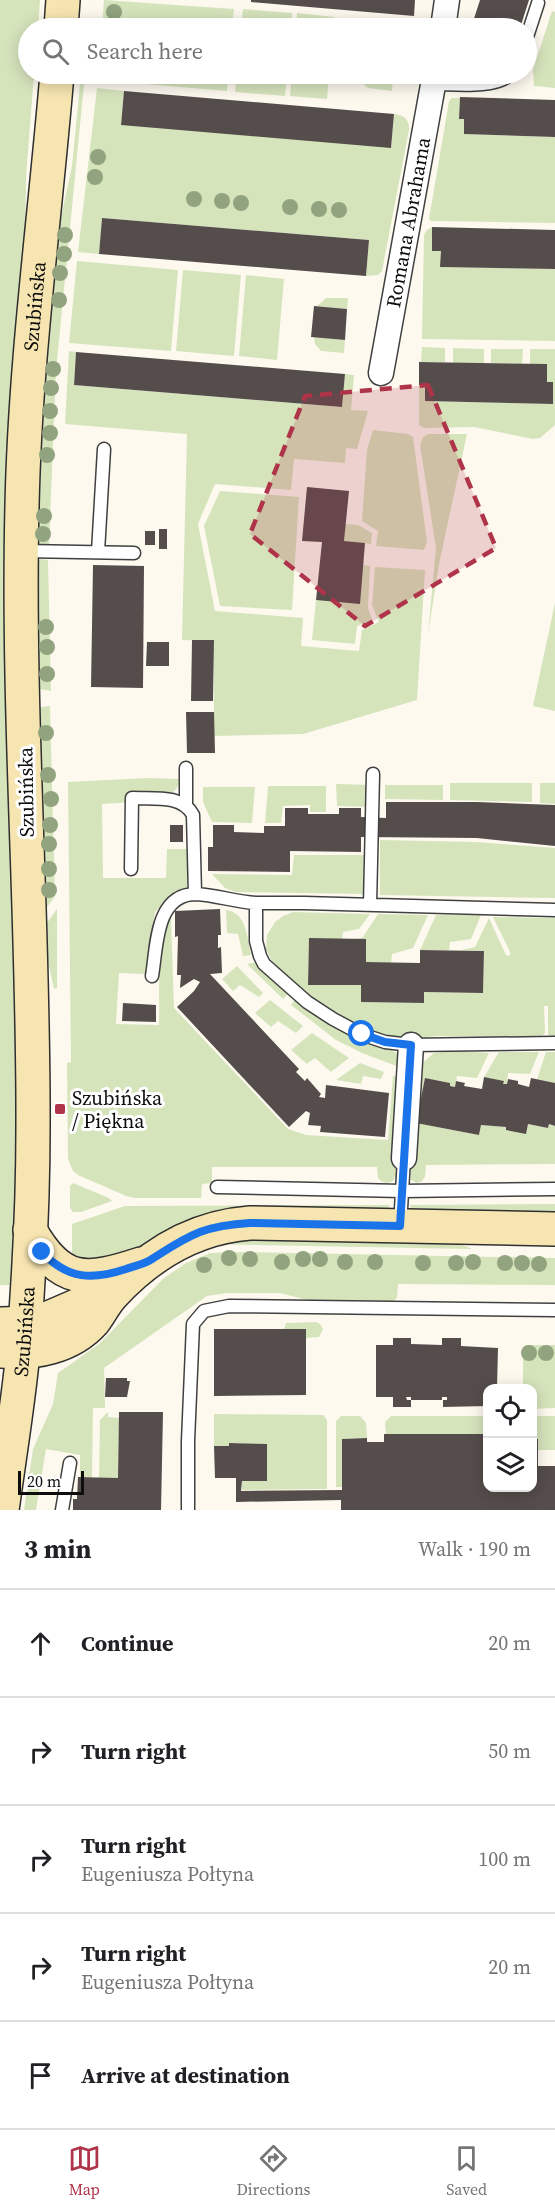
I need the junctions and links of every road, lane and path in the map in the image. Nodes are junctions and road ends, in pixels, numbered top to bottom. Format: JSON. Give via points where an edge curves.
{"nodes":[{"id":1,"x":63,"y":0,"type":"edge"},
{"id":2,"x":447,"y":0,"type":"edge"},
{"id":3,"x":538,"y":3,"type":"dead end"},
{"id":4,"x":62,"y":18,"type":"edge"},
{"id":5,"x":444,"y":18,"type":"edge"},
{"id":6,"x":533,"y":18,"type":"edge"},
{"id":7,"x":56,"y":84,"type":"edge"},
{"id":8,"x":433,"y":84,"type":"edge"},
{"id":9,"x":381,"y":373,"type":"dead end"},
{"id":10,"x":104,"y":449,"type":"dead end"},
{"id":11,"x":22,"y":551,"type":"junction"},
{"id":12,"x":98,"y":552,"type":"junction"},
{"id":13,"x":134,"y":553,"type":"dead end"},
{"id":14,"x":186,"y":768,"type":"dead end"},
{"id":15,"x":373,"y":774,"type":"dead end"},
{"id":16,"x":186,"y":806,"type":"junction"},
{"id":17,"x":131,"y":869,"type":"dead end"},
{"id":18,"x":195,"y":894,"type":"junction"},
{"id":19,"x":256,"y":903,"type":"junction"},
{"id":20,"x":370,"y":905,"type":"junction"},
{"id":21,"x":555,"y":910,"type":"edge"},
{"id":22,"x":152,"y":976,"type":"dead end"},
{"id":23,"x":555,"y":1043,"type":"edge"},
{"id":24,"x":411,"y":1045,"type":"junction"},
{"id":25,"x":404,"y":1158,"type":"joint"},
{"id":26,"x":217,"y":1188,"type":"dead end"},
{"id":27,"x":555,"y":1190,"type":"edge"},
{"id":28,"x":402,"y":1191,"type":"junction"},
{"id":29,"x":400,"y":1226,"type":"junction"},
{"id":30,"x":555,"y":1229,"type":"edge"},
{"id":31,"x":30,"y":1230,"type":"junction"},
{"id":32,"x":151,"y":1260,"type":"junction"},
{"id":33,"x":555,"y":1310,"type":"edge"},
{"id":34,"x":12,"y":1338,"type":"edge"},
{"id":35,"x":70,"y":1463,"type":"dead end"},
{"id":36,"x":2,"y":1510,"type":"edge"},
{"id":37,"x":62,"y":1510,"type":"edge"},
{"id":38,"x":188,"y":1510,"type":"edge"}],
"edges":[{"from":1,"to":4,"type":"main road"},
{"from":2,"to":5,"type":"street"},
{"from":3,"to":6,"type":"lane"},
{"from":7,"to":11,"type":"main road","name":"Szubińska","via":[[28,382]]},
{"from":8,"to":9,"type":"street","name":"Romana Abrahama"},
{"from":10,"to":12,"type":"lane"},
{"from":11,"to":12,"type":"lane"},
{"from":11,"to":31,"type":"main road","name":"Szubińska","via":[[33,1129]]},
{"from":12,"to":13,"type":"lane"},
{"from":14,"to":16,"type":"lane"},
{"from":15,"to":20,"type":"lane"},
{"from":16,"to":17,"type":"lane","via":[[171,799],[132,798]]},
{"from":16,"to":18,"type":"lane","via":[[194,823]]},
{"from":18,"to":19,"type":"lane"},
{"from":18,"to":22,"type":"lane","via":[[174,901],[162,916]]},
{"from":19,"to":20,"type":"lane"},
{"from":19,"to":24,"type":"lane","via":[[260,956],[294,993],[362,1034]]},
{"from":20,"to":21,"type":"lane"},
{"from":23,"to":24,"type":"lane"},
{"from":24,"to":25,"type":"street"},
{"from":25,"to":28,"type":"lane"},
{"from":26,"to":28,"type":"lane"},
{"from":27,"to":28,"type":"lane"},
{"from":28,"to":29,"type":"lane"},
{"from":29,"to":30,"type":"main road"},
{"from":29,"to":32,"type":"main road","via":[[225,1225],[186,1238]]},
{"from":31,"to":32,"type":"main road","via":[[52,1263],[87,1277]]},
{"from":31,"to":34,"type":"main road","name":"Szubińska","via":[[28,1274]]},
{"from":32,"to":34,"type":"main road","via":[[111,1296],[93,1322],[61,1345]]},
{"from":33,"to":38,"type":"lane","via":[[229,1306],[204,1311],[193,1324]]},
{"from":34,"to":36,"type":"main road","name":"Szubińska"},
{"from":35,"to":37,"type":"lane"}]}
